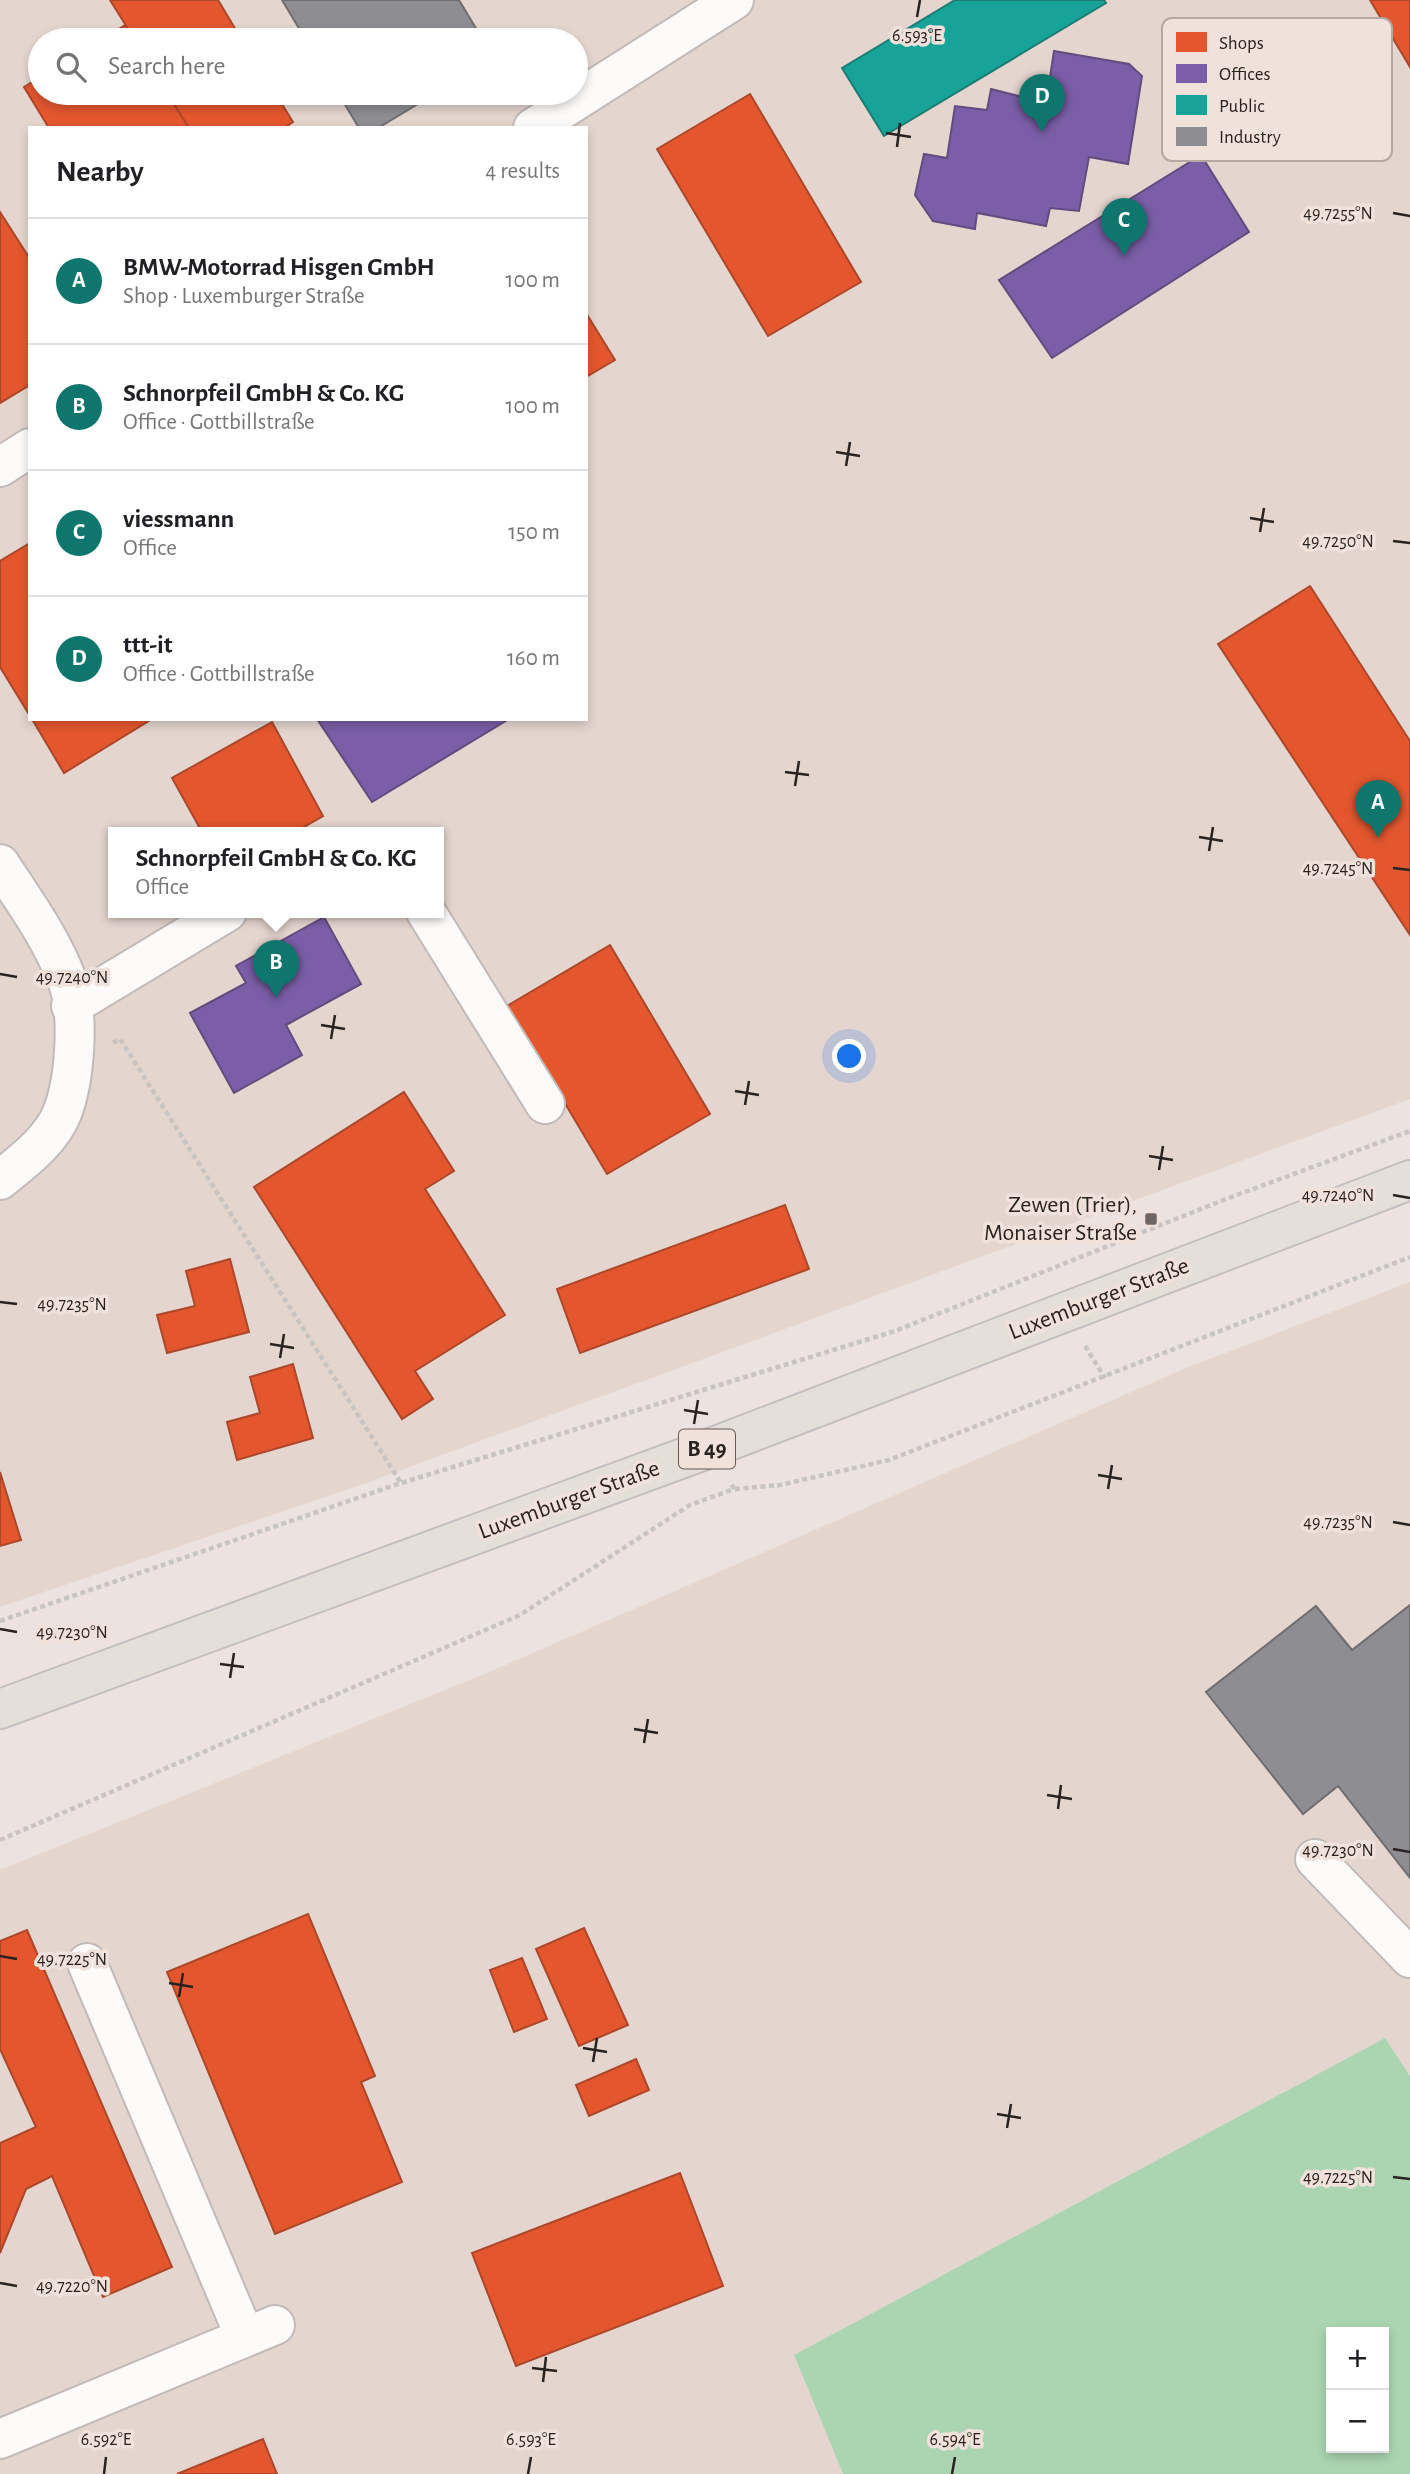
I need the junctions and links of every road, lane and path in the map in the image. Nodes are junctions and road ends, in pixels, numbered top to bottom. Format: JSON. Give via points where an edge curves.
{"nodes":[{"id":1,"x":734,"y":0,"type":"edge"},
{"id":2,"x":588,"y":93,"type":"edge"},
{"id":3,"x":569,"y":105,"type":"edge"},
{"id":4,"x":536,"y":126,"type":"edge"},
{"id":5,"x":28,"y":449,"type":"edge"},
{"id":6,"x":0,"y":467,"type":"edge"},
{"id":7,"x":0,"y":864,"type":"edge"},
{"id":8,"x":217,"y":918,"type":"edge"},
{"id":9,"x":430,"y":918,"type":"edge"},
{"id":10,"x":71,"y":1006,"type":"junction"},
{"id":11,"x":72,"y":1069,"type":"junction"},
{"id":12,"x":545,"y":1104,"type":"dead end"},
{"id":13,"x":1410,"y":1130,"type":"edge"},
{"id":14,"x":0,"y":1180,"type":"edge"},
{"id":15,"x":1410,"y":1180,"type":"edge"},
{"id":16,"x":1410,"y":1257,"type":"edge"},
{"id":17,"x":713,"y":1447,"type":"junction"},
{"id":18,"x":401,"y":1483,"type":"junction"},
{"id":19,"x":734,"y":1489,"type":"junction"},
{"id":20,"x":0,"y":1621,"type":"edge"},
{"id":21,"x":0,"y":1709,"type":"edge"},
{"id":22,"x":0,"y":1840,"type":"edge"},
{"id":23,"x":1315,"y":1859,"type":"dead end"},
{"id":24,"x":1410,"y":1958,"type":"edge"},
{"id":25,"x":87,"y":1963,"type":"dead end"},
{"id":26,"x":0,"y":2440,"type":"edge"}],
"edges":[{"from":1,"to":2,"type":"street"},
{"from":3,"to":4,"type":"street"},
{"from":5,"to":6,"type":"street"},
{"from":7,"to":10,"type":"street","via":[[47,938],[68,983]]},
{"from":8,"to":10,"type":"street"},
{"from":9,"to":12,"type":"street"},
{"from":10,"to":11,"type":"street"},
{"from":11,"to":14,"type":"street","via":[[61,1115],[32,1155]]},
{"from":11,"to":18,"type":"path","via":[[120,1038]]},
{"from":13,"to":18,"type":"path","via":[[895,1331]]},
{"from":15,"to":17,"type":"main road","name":"Luxemburger Straße","number":"B 49"},
{"from":16,"to":19,"type":"path","via":[[889,1460],[780,1485]]},
{"from":17,"to":19,"type":"path"},
{"from":17,"to":21,"type":"main road","name":"Luxemburger Straße","number":"B 49"},
{"from":18,"to":20,"type":"path"},
{"from":19,"to":22,"type":"path","via":[[690,1505],[520,1615]]},
{"from":23,"to":24,"type":"street"},
{"from":25,"to":26,"type":"street","via":[[260,2331]]}]}
